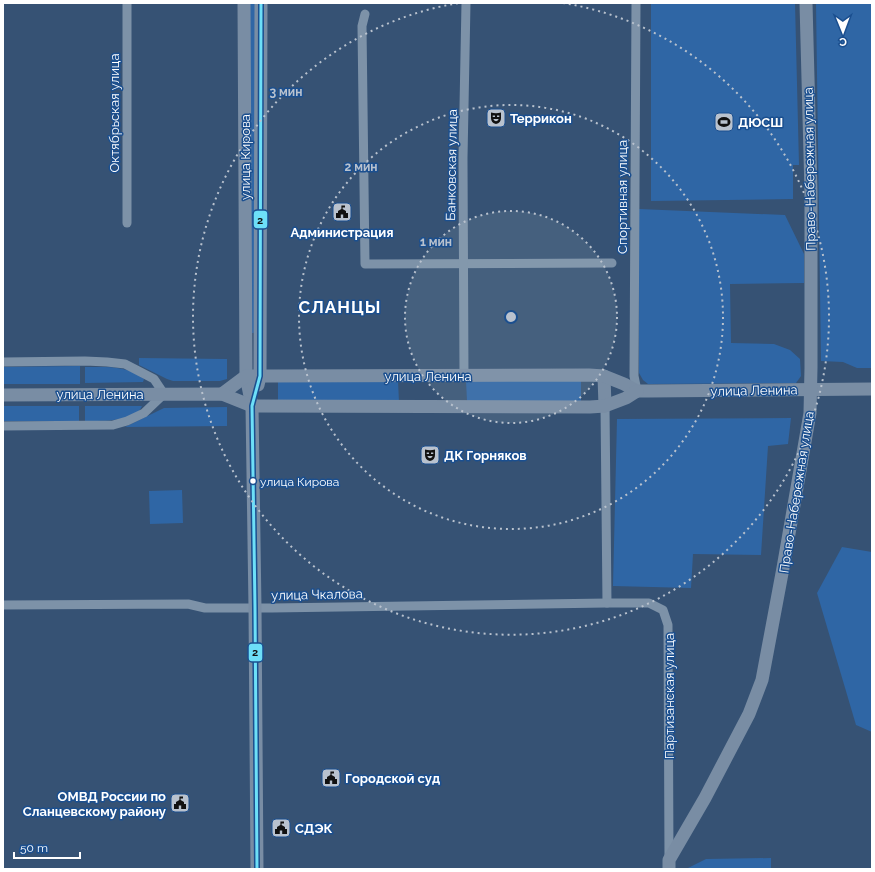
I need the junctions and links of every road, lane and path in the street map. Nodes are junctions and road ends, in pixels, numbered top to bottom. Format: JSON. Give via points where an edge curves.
{"nodes":[{"id":1,"x":126,"y":3,"type":"edge"},
{"id":2,"x":244,"y":3,"type":"edge"},
{"id":3,"x":261,"y":3,"type":"edge"},
{"id":4,"x":466,"y":3,"type":"edge"},
{"id":5,"x":636,"y":3,"type":"edge"},
{"id":6,"x":806,"y":3,"type":"edge"},
{"id":7,"x":365,"y":14,"type":"dead end"},
{"id":8,"x":127,"y":223,"type":"dead end"},
{"id":9,"x":612,"y":263,"type":"dead end"},
{"id":10,"x":463,"y":264,"type":"junction"},
{"id":11,"x":3,"y":362,"type":"edge"},
{"id":12,"x":246,"y":376,"type":"junction"},
{"id":13,"x":260,"y":376,"type":"junction"},
{"id":14,"x":464,"y":376,"type":"junction"},
{"id":15,"x":604,"y":376,"type":"junction"},
{"id":16,"x":810,"y":389,"type":"junction"},
{"id":17,"x":872,"y":389,"type":"edge"},
{"id":18,"x":637,"y":390,"type":"junction"},
{"id":19,"x":164,"y":394,"type":"junction"},
{"id":20,"x":222,"y":394,"type":"junction"},
{"id":21,"x":3,"y":395,"type":"edge"},
{"id":22,"x":252,"y":406,"type":"junction"},
{"id":23,"x":605,"y":406,"type":"junction"},
{"id":24,"x":3,"y":426,"type":"edge"},
{"id":25,"x":607,"y":603,"type":"junction"},
{"id":26,"x":3,"y":605,"type":"edge"},
{"id":27,"x":255,"y":608,"type":"junction"},
{"id":28,"x":669,"y":865,"type":"edge"},
{"id":29,"x":257,"y":869,"type":"edge"}],
"edges":[{"from":1,"to":8,"type":"street","name":"Октябрьская улица"},
{"from":2,"to":12,"type":"main road","name":"улица Кирова"},
{"from":3,"to":13,"type":"main road","name":"улица Кирова"},
{"from":4,"to":10,"type":"street","name":"Банковская улица"},
{"from":5,"to":18,"type":"street","name":"Спортивная улица","via":[[634,376]]},
{"from":6,"to":16,"type":"main road","name":"Право-Набережная улица","via":[[811,192]]},
{"from":7,"to":10,"type":"street","via":[[362,26],[365,264]]},
{"from":9,"to":10,"type":"street"},
{"from":10,"to":14,"type":"street","name":"Банковская улица"},
{"from":11,"to":19,"type":"street","via":[[85,361],[125,364],[154,379]]},
{"from":12,"to":13,"type":"main road","name":"улица Ленина"},
{"from":12,"to":20,"type":"main road"},
{"from":12,"to":22,"type":"main road","name":"улица Кирова"},
{"from":13,"to":14,"type":"main road","name":"улица Ленина"},
{"from":13,"to":22,"type":"main road","name":"улица Кирова"},
{"from":14,"to":15,"type":"main road","name":"улица Ленина"},
{"from":15,"to":18,"type":"main road","name":"улица Ленина"},
{"from":15,"to":23,"type":"main road"},
{"from":16,"to":17,"type":"main road","name":"улица Ленина"},
{"from":16,"to":18,"type":"main road","name":"улица Ленина"},
{"from":16,"to":28,"type":"main road","name":"Право-Набережная улица","via":[[810,413],[762,680],[749,714]]},
{"from":18,"to":23,"type":"main road","name":"улица Ленина","via":[[626,398]]},
{"from":19,"to":20,"type":"main road","name":"улица Ленина"},
{"from":19,"to":21,"type":"main road","name":"улица Ленина"},
{"from":19,"to":24,"type":"street","via":[[144,413],[113,425]]},
{"from":20,"to":22,"type":"main road","name":"улица Ленина"},
{"from":22,"to":23,"type":"main road","name":"улица Ленина"},
{"from":22,"to":27,"type":"main road","name":"улица Кирова"},
{"from":23,"to":25,"type":"street"},
{"from":25,"to":27,"type":"street","name":"улица Чкалова"},
{"from":25,"to":28,"type":"street","name":"Партизанская улица","via":[[649,603],[662,610],[668,625]]},
{"from":26,"to":27,"type":"street","name":"улица Чкалова","via":[[188,604],[205,608]]},
{"from":27,"to":29,"type":"main road","name":"улица Кирова"}]}
